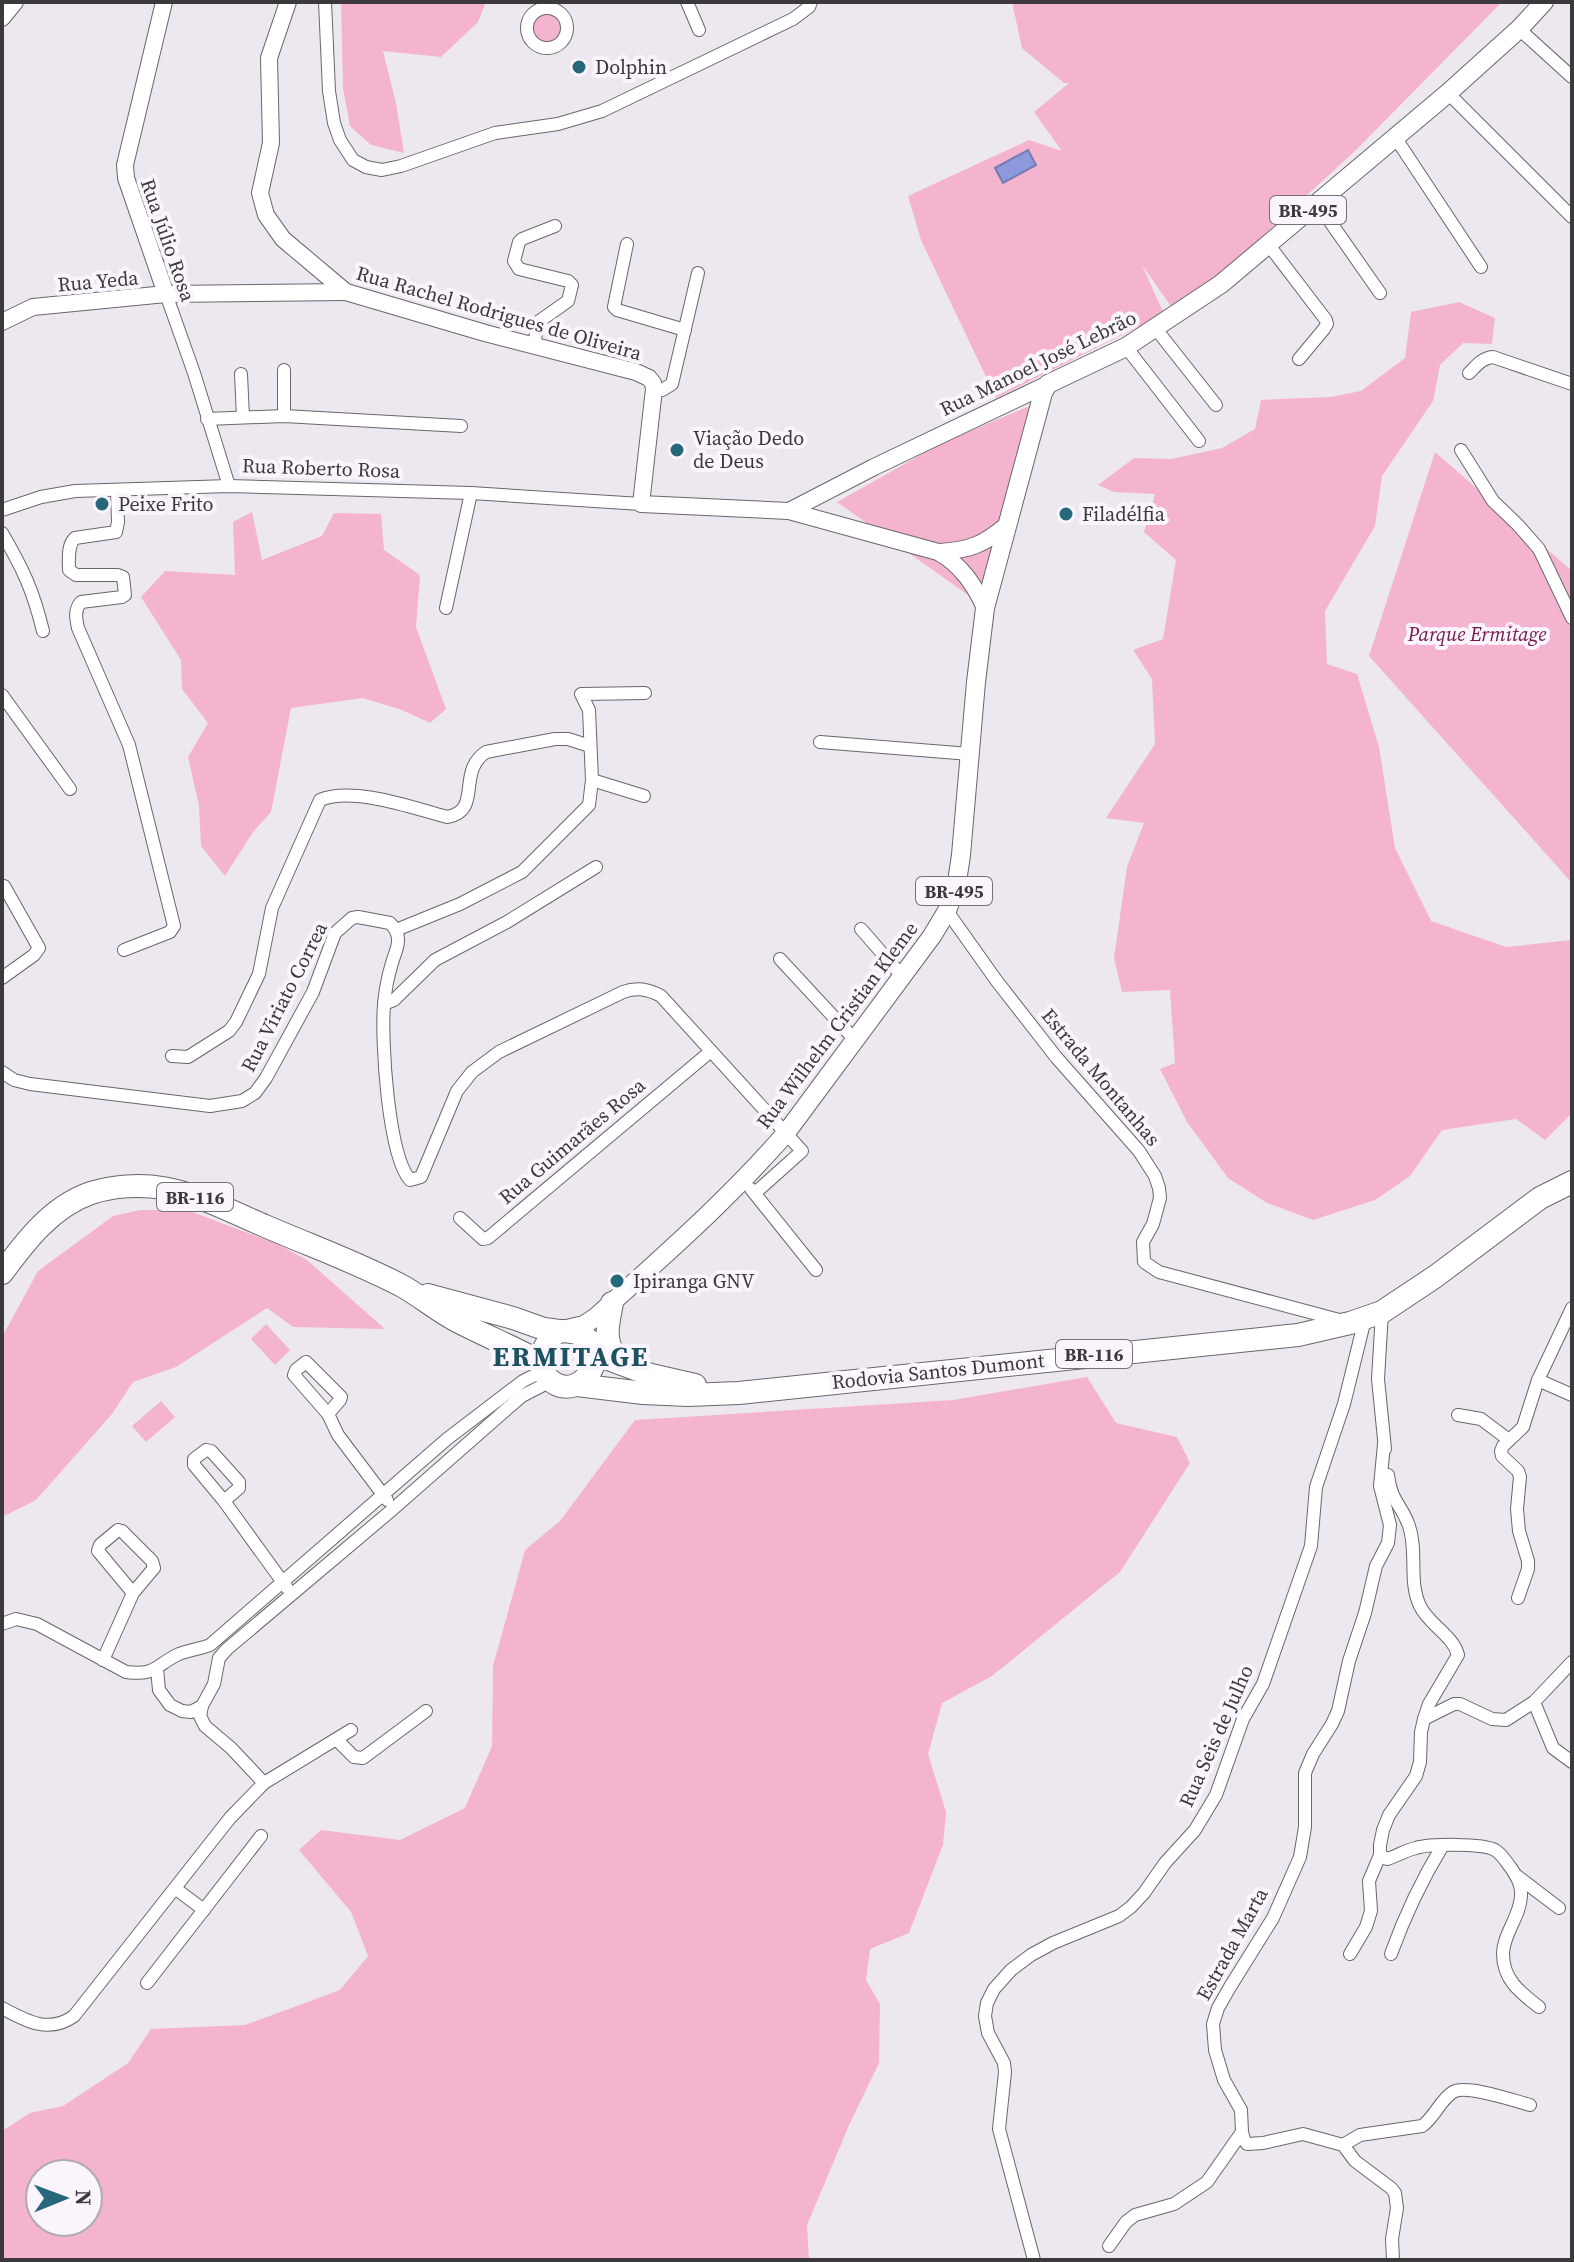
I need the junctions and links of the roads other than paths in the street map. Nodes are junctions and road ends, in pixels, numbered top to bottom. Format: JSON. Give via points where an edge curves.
{"nodes":[{"id":1,"x":15,"y":2,"type":"edge"},
{"id":2,"x":164,"y":2,"type":"edge"},
{"id":3,"x":288,"y":2,"type":"edge"},
{"id":4,"x":325,"y":2,"type":"edge"},
{"id":5,"x":687,"y":2,"type":"edge"},
{"id":6,"x":811,"y":2,"type":"edge"},
{"id":7,"x":1544,"y":2,"type":"edge"},
{"id":8,"x":2,"y":18,"type":"edge"},
{"id":9,"x":1519,"y":29,"type":"junction"},
{"id":10,"x":699,"y":30,"type":"dead end"},
{"id":11,"x":1572,"y":77,"type":"edge"},
{"id":12,"x":1448,"y":93,"type":"junction"},
{"id":13,"x":1395,"y":137,"type":"junction"},
{"id":14,"x":1317,"y":203,"type":"junction"},
{"id":15,"x":1572,"y":217,"type":"edge"},
{"id":16,"x":555,"y":226,"type":"dead end"},
{"id":17,"x":627,"y":244,"type":"dead end"},
{"id":18,"x":1268,"y":244,"type":"junction"},
{"id":19,"x":1481,"y":267,"type":"dead end"},
{"id":20,"x":698,"y":273,"type":"dead end"},
{"id":21,"x":346,"y":292,"type":"junction"},
{"id":22,"x":1380,"y":293,"type":"dead end"},
{"id":23,"x":166,"y":294,"type":"junction"},
{"id":24,"x":2,"y":322,"type":"edge"},
{"id":25,"x":1156,"y":329,"type":"junction"},
{"id":26,"x":685,"y":330,"type":"junction"},
{"id":27,"x":534,"y":345,"type":"junction"},
{"id":28,"x":1126,"y":347,"type":"junction"},
{"id":29,"x":1299,"y":359,"type":"dead end"},
{"id":30,"x":284,"y":370,"type":"dead end"},
{"id":31,"x":1469,"y":373,"type":"dead end"},
{"id":32,"x":241,"y":374,"type":"dead end"},
{"id":33,"x":1048,"y":384,"type":"junction"},
{"id":34,"x":1572,"y":384,"type":"edge"},
{"id":35,"x":654,"y":389,"type":"junction"},
{"id":36,"x":1216,"y":405,"type":"dead end"},
{"id":37,"x":284,"y":416,"type":"junction"},
{"id":38,"x":243,"y":417,"type":"junction"},
{"id":39,"x":207,"y":419,"type":"junction"},
{"id":40,"x":461,"y":426,"type":"dead end"},
{"id":41,"x":1199,"y":441,"type":"dead end"},
{"id":42,"x":1461,"y":450,"type":"dead end"},
{"id":43,"x":229,"y":486,"type":"junction"},
{"id":44,"x":117,"y":490,"type":"junction"},
{"id":45,"x":471,"y":493,"type":"junction"},
{"id":46,"x":641,"y":504,"type":"junction"},
{"id":47,"x":2,"y":510,"type":"edge"},
{"id":48,"x":789,"y":511,"type":"junction"},
{"id":49,"x":1007,"y":525,"type":"junction"},
{"id":50,"x":2,"y":533,"type":"edge"},
{"id":51,"x":938,"y":552,"type":"junction"},
{"id":52,"x":446,"y":608,"type":"dead end"},
{"id":53,"x":985,"y":608,"type":"junction"},
{"id":54,"x":1572,"y":618,"type":"edge"},
{"id":55,"x":43,"y":631,"type":"dead end"},
{"id":56,"x":645,"y":693,"type":"dead end"},
{"id":57,"x":2,"y":695,"type":"edge"},
{"id":58,"x":820,"y":742,"type":"dead end"},
{"id":59,"x":590,"y":746,"type":"junction"},
{"id":60,"x":970,"y":754,"type":"junction"},
{"id":61,"x":592,"y":780,"type":"junction"},
{"id":62,"x":70,"y":789,"type":"dead end"},
{"id":63,"x":644,"y":796,"type":"dead end"},
{"id":64,"x":596,"y":867,"type":"dead end"},
{"id":65,"x":4,"y":886,"type":"dead end"},
{"id":66,"x":947,"y":911,"type":"junction"},
{"id":67,"x":861,"y":929,"type":"dead end"},
{"id":68,"x":396,"y":930,"type":"junction"},
{"id":69,"x":124,"y":950,"type":"dead end"},
{"id":70,"x":780,"y":959,"type":"dead end"},
{"id":71,"x":902,"y":976,"type":"junction"},
{"id":72,"x":2,"y":978,"type":"edge"},
{"id":73,"x":384,"y":1004,"type":"junction"},
{"id":74,"x":855,"y":1040,"type":"junction"},
{"id":75,"x":711,"y":1051,"type":"junction"},
{"id":76,"x":172,"y":1056,"type":"dead end"},
{"id":77,"x":3,"y":1075,"type":"edge"},
{"id":78,"x":786,"y":1133,"type":"junction"},
{"id":79,"x":1572,"y":1182,"type":"edge"},
{"id":80,"x":749,"y":1187,"type":"junction"},
{"id":81,"x":460,"y":1218,"type":"dead end"},
{"id":82,"x":816,"y":1270,"type":"dead end"},
{"id":83,"x":2,"y":1273,"type":"edge"},
{"id":84,"x":404,"y":1288,"type":"junction"},
{"id":85,"x":612,"y":1303,"type":"junction"},
{"id":86,"x":1572,"y":1308,"type":"edge"},
{"id":87,"x":1366,"y":1318,"type":"junction"},
{"id":88,"x":559,"y":1331,"type":"junction"},
{"id":89,"x":594,"y":1351,"type":"junction"},
{"id":90,"x":619,"y":1363,"type":"junction"},
{"id":91,"x":545,"y":1372,"type":"junction"},
{"id":92,"x":1538,"y":1380,"type":"junction"},
{"id":93,"x":577,"y":1385,"type":"junction"},
{"id":94,"x":739,"y":1393,"type":"junction"},
{"id":95,"x":1572,"y":1395,"type":"edge"},
{"id":96,"x":328,"y":1414,"type":"dead end"},
{"id":97,"x":1458,"y":1415,"type":"dead end"},
{"id":98,"x":1509,"y":1440,"type":"junction"},
{"id":99,"x":1384,"y":1444,"type":"junction"},
{"id":100,"x":383,"y":1495,"type":"junction"},
{"id":101,"x":224,"y":1501,"type":"dead end"},
{"id":102,"x":393,"y":1509,"type":"junction"},
{"id":103,"x":283,"y":1582,"type":"junction"},
{"id":104,"x":133,"y":1593,"type":"junction"},
{"id":105,"x":292,"y":1594,"type":"junction"},
{"id":106,"x":1518,"y":1598,"type":"dead end"},
{"id":107,"x":2,"y":1624,"type":"edge"},
{"id":108,"x":198,"y":1650,"type":"junction"},
{"id":109,"x":103,"y":1660,"type":"junction"},
{"id":110,"x":1572,"y":1662,"type":"edge"},
{"id":111,"x":157,"y":1669,"type":"junction"},
{"id":112,"x":216,"y":1672,"type":"junction"},
{"id":113,"x":1534,"y":1702,"type":"junction"},
{"id":114,"x":202,"y":1706,"type":"junction"},
{"id":115,"x":426,"y":1711,"type":"dead end"},
{"id":116,"x":1424,"y":1719,"type":"junction"},
{"id":117,"x":351,"y":1730,"type":"dead end"},
{"id":118,"x":337,"y":1740,"type":"junction"},
{"id":119,"x":1572,"y":1762,"type":"edge"},
{"id":120,"x":264,"y":1783,"type":"junction"},
{"id":121,"x":261,"y":1836,"type":"dead end"},
{"id":122,"x":1443,"y":1845,"type":"junction"},
{"id":123,"x":1380,"y":1855,"type":"junction"},
{"id":124,"x":1517,"y":1876,"type":"junction"},
{"id":125,"x":176,"y":1889,"type":"junction"},
{"id":126,"x":1559,"y":1908,"type":"dead end"},
{"id":127,"x":204,"y":1910,"type":"junction"},
{"id":128,"x":1350,"y":1954,"type":"dead end"},
{"id":129,"x":1391,"y":1954,"type":"dead end"},
{"id":130,"x":147,"y":1983,"type":"dead end"},
{"id":131,"x":1539,"y":2007,"type":"dead end"},
{"id":132,"x":2,"y":2008,"type":"edge"},
{"id":133,"x":1530,"y":2105,"type":"dead end"},
{"id":134,"x":1242,"y":2132,"type":"junction"},
{"id":135,"x":1343,"y":2145,"type":"junction"},
{"id":136,"x":1109,"y":2246,"type":"dead end"},
{"id":137,"x":1034,"y":2260,"type":"edge"},
{"id":138,"x":1393,"y":2260,"type":"edge"}],
"edges":[{"from":1,"to":8,"type":"street"},
{"from":2,"to":23,"type":"street","name":"Rua Júlio Rosa","via":[[125,165]]},
{"from":3,"to":21,"type":"street","name":"Rua Rachel Rodrigues de Oliveira","via":[[269,58],[271,143],[260,193],[266,215],[283,239]]},
{"from":4,"to":6,"type":"street","via":[[334,123],[353,160],[382,170],[495,133],[602,111],[793,19]]},
{"from":5,"to":10,"type":"street"},
{"from":7,"to":9,"type":"main road","name":"Rua Manoel José Lebrão","number":"BR-495"},
{"from":9,"to":11,"type":"street"},
{"from":9,"to":12,"type":"main road","name":"Rua Manoel José Lebrão","number":"BR-495"},
{"from":12,"to":13,"type":"main road","name":"Rua Manoel José Lebrão","number":"BR-495"},
{"from":12,"to":15,"type":"street"},
{"from":13,"to":14,"type":"main road","name":"Rua Manoel José Lebrão","number":"BR-495"},
{"from":13,"to":19,"type":"street"},
{"from":14,"to":18,"type":"main road","name":"Rua Manoel José Lebrão","number":"BR-495"},
{"from":14,"to":22,"type":"street"},
{"from":16,"to":27,"type":"street","via":[[522,239],[514,261],[519,269],[572,285],[568,301],[538,322]]},
{"from":17,"to":26,"type":"street","via":[[614,307]]},
{"from":18,"to":25,"type":"main road","name":"Rua Manoel José Lebrão","number":"BR-495"},
{"from":18,"to":29,"type":"street","via":[[1326,320]]},
{"from":20,"to":26,"type":"street"},
{"from":21,"to":23,"type":"street","name":"Rua Yeda"},
{"from":21,"to":27,"type":"street","name":"Rua Rachel Rodrigues de Oliveira"},
{"from":23,"to":24,"type":"street","name":"Rua Yeda","via":[[33,307]]},
{"from":23,"to":39,"type":"street","name":"Rua Júlio Rosa"},
{"from":25,"to":28,"type":"main road","name":"Rua Manoel José Lebrão","number":"BR-495"},
{"from":25,"to":36,"type":"street"},
{"from":26,"to":35,"type":"street","via":[[672,384]]},
{"from":27,"to":35,"type":"street","name":"Rua Rachel Rodrigues de Oliveira","via":[[636,372],[649,378]]},
{"from":28,"to":33,"type":"main road","name":"Rua Manoel José Lebrão","number":"BR-495"},
{"from":28,"to":41,"type":"street"},
{"from":30,"to":37,"type":"street"},
{"from":31,"to":34,"type":"street","via":[[1493,357]]},
{"from":32,"to":38,"type":"street"},
{"from":33,"to":48,"type":"street","name":"Rua Manoel José Lebrão"},
{"from":33,"to":49,"type":"main road","name":"Rua Wilhelm Cristian Kleme","number":"BR-495"},
{"from":35,"to":46,"type":"street","name":"Rua Rachel Rodrigues de Oliveira"},
{"from":37,"to":38,"type":"street"},
{"from":37,"to":40,"type":"street"},
{"from":38,"to":39,"type":"street"},
{"from":39,"to":43,"type":"street","name":"Rua Júlio Rosa"},
{"from":42,"to":54,"type":"street","via":[[1493,501],[1539,549]]},
{"from":43,"to":44,"type":"street","name":"Rua Roberto Rosa"},
{"from":43,"to":45,"type":"street","name":"Rua Roberto Rosa"},
{"from":44,"to":47,"type":"street","name":"Rua Roberto Rosa","via":[[75,491]]},
{"from":44,"to":69,"type":"street","via":[[116,532],[71,541],[69,570],[76,575],[123,577],[125,595],[81,602],[76,616],[129,745],[174,926]]},
{"from":45,"to":46,"type":"street","name":"Rua Roberto Rosa"},
{"from":45,"to":52,"type":"street"},
{"from":46,"to":48,"type":"street"},
{"from":48,"to":51,"type":"street"},
{"from":49,"to":51,"type":"street","via":[[968,550]]},
{"from":49,"to":53,"type":"main road","name":"Rua Wilhelm Cristian Kleme","number":"BR-495"},
{"from":50,"to":55,"type":"street","via":[[24,569]]},
{"from":51,"to":53,"type":"street","via":[[963,571]]},
{"from":53,"to":60,"type":"main road","name":"Rua Wilhelm Cristian Kleme","number":"BR-495"},
{"from":56,"to":59,"type":"street","via":[[581,694],[589,710]]},
{"from":57,"to":62,"type":"street"},
{"from":58,"to":60,"type":"street"},
{"from":59,"to":61,"type":"street"},
{"from":59,"to":76,"type":"street","via":[[555,739],[486,752],[472,767],[464,808],[452,817],[376,798],[320,800],[272,908],[259,974],[236,1022],[188,1057]]},
{"from":60,"to":66,"type":"main road","name":"Rua Wilhelm Cristian Kleme","number":"BR-495","via":[[961,855]]},
{"from":61,"to":63,"type":"street"},
{"from":61,"to":68,"type":"street","via":[[589,805],[522,872]]},
{"from":64,"to":73,"type":"street","via":[[435,960]]},
{"from":65,"to":72,"type":"street","via":[[39,948]]},
{"from":66,"to":71,"type":"main road","name":"Rua Wilhelm Cristian Kleme","number":"BR-495"},
{"from":66,"to":87,"type":"street","name":"Estrada Montanhas","via":[[1047,1046],[1155,1176],[1160,1198],[1143,1242],[1144,1262],[1159,1272]]},
{"from":67,"to":71,"type":"street"},
{"from":68,"to":73,"type":"street"},
{"from":68,"to":77,"type":"street","name":"Rua Viriato Correa","via":[[390,923],[358,917],[335,933],[293,1029],[255,1093],[242,1101],[210,1106],[30,1084]]},
{"from":70,"to":74,"type":"street"},
{"from":71,"to":74,"type":"main road","name":"Rua Wilhelm Cristian Kleme","number":"BR-495"},
{"from":73,"to":75,"type":"street","via":[[385,1074],[395,1143],[410,1180],[421,1177],[457,1091],[472,1072],[499,1052],[623,992],[643,989],[661,996]]},
{"from":74,"to":78,"type":"main road","name":"Rua Wilhelm Cristian Kleme","number":"BR-495"},
{"from":75,"to":78,"type":"street"},
{"from":75,"to":81,"type":"street","name":"Rua Guimarães Rosa","via":[[488,1238]]},
{"from":78,"to":80,"type":"main road","name":"Rua Wilhelm Cristian Kleme","number":"BR-495"},
{"from":79,"to":87,"type":"highway","name":"Rodovia Santos Dumont","number":"BR-116","via":[[1540,1198],[1436,1276]]},
{"from":80,"to":82,"type":"street"},
{"from":80,"to":85,"type":"main road","name":"Rua Wilhelm Cristian Kleme","number":"BR-495"},
{"from":83,"to":84,"type":"highway","number":"BR-116","via":[[36,1230],[72,1203],[88,1194],[134,1186],[179,1191],[209,1202]]},
{"from":84,"to":88,"type":"highway","number":"BR-116"},
{"from":84,"to":91,"type":"highway","number":"BR-116"},
{"from":85,"to":88,"type":"main road","number":"BR-495","via":[[584,1325]]},
{"from":85,"to":89,"type":"main road","number":"BR-495"},
{"from":85,"to":90,"type":"highway","via":[[608,1344]]},
{"from":86,"to":92,"type":"street"},
{"from":87,"to":94,"type":"highway","name":"Rodovia Santos Dumont","number":"BR-116","via":[[1298,1335]]},
{"from":87,"to":99,"type":"street"},
{"from":87,"to":137,"type":"street","name":"Rua Seis de Julho","via":[[1316,1487],[1311,1546],[1263,1684],[1243,1719],[1216,1795],[1195,1830],[1131,1907],[1031,1955],[1011,1970],[987,2003],[988,2033],[1005,2072],[999,2129]]},
{"from":88,"to":89,"type":"highway","number":"BR-116","via":[[581,1333]]},
{"from":88,"to":91,"type":"highway","via":[[545,1346]]},
{"from":89,"to":90,"type":"highway","number":"BR-116"},
{"from":89,"to":93,"type":"highway","via":[[595,1361]]},
{"from":90,"to":94,"type":"highway","number":"BR-116"},
{"from":91,"to":93,"type":"highway","number":"BR-116","via":[[559,1385]]},
{"from":91,"to":100,"type":"street","via":[[523,1381]]},
{"from":91,"to":102,"type":"street"},
{"from":92,"to":95,"type":"street"},
{"from":92,"to":98,"type":"street","via":[[1523,1427]]},
{"from":93,"to":94,"type":"highway","number":"BR-116","via":[[643,1393]]},
{"from":96,"to":100,"type":"street"},
{"from":97,"to":98,"type":"street","via":[[1481,1419]]},
{"from":98,"to":106,"type":"street","via":[[1501,1451],[1518,1471],[1519,1531],[1528,1561]]},
{"from":99,"to":116,"type":"street","via":[[1392,1497],[1409,1523],[1420,1606],[1458,1655]]},
{"from":99,"to":134,"type":"street","name":"Estrada Marta","via":[[1380,1486],[1390,1535],[1376,1566],[1338,1711],[1305,1773],[1300,1857],[1273,1918],[1213,2024],[1224,2080],[1241,2110]]},
{"from":100,"to":102,"type":"street"},
{"from":100,"to":103,"type":"street"},
{"from":101,"to":103,"type":"street"},
{"from":102,"to":105,"type":"street"},
{"from":103,"to":105,"type":"street"},
{"from":103,"to":108,"type":"street"},
{"from":104,"to":104,"type":"street","via":[[153,1564],[118,1530],[98,1551]]},
{"from":104,"to":109,"type":"street"},
{"from":105,"to":112,"type":"street","via":[[227,1649]]},
{"from":107,"to":109,"type":"street","via":[[16,1619],[37,1624]]},
{"from":108,"to":111,"type":"street","via":[[176,1655]]},
{"from":108,"to":112,"type":"street"},
{"from":109,"to":111,"type":"street","via":[[126,1672]]},
{"from":110,"to":113,"type":"street"},
{"from":111,"to":114,"type":"street","via":[[159,1690],[170,1705],[191,1712]]},
{"from":112,"to":114,"type":"street"},
{"from":113,"to":116,"type":"street","via":[[1506,1720],[1460,1704]]},
{"from":113,"to":119,"type":"street","via":[[1553,1748]]},
{"from":114,"to":120,"type":"street","via":[[205,1726]]},
{"from":115,"to":118,"type":"street","via":[[363,1758],[354,1757]]},
{"from":116,"to":123,"type":"street","via":[[1416,1776],[1389,1815]]},
{"from":117,"to":118,"type":"street"},
{"from":118,"to":120,"type":"street"},
{"from":120,"to":125,"type":"street"},
{"from":121,"to":127,"type":"street"},
{"from":122,"to":123,"type":"street","via":[[1417,1847],[1387,1859]]},
{"from":122,"to":124,"type":"street","via":[[1490,1848]]},
{"from":122,"to":129,"type":"street","via":[[1418,1886]]},
{"from":123,"to":128,"type":"street","via":[[1369,1881],[1369,1919]]},
{"from":124,"to":126,"type":"street"},
{"from":124,"to":131,"type":"street","via":[[1521,1900],[1504,1944],[1504,1963],[1507,1977]]},
{"from":125,"to":127,"type":"street"},
{"from":125,"to":132,"type":"street","via":[[66,2022],[36,2024]]},
{"from":127,"to":130,"type":"street"},
{"from":133,"to":135,"type":"street","via":[[1459,2090],[1422,2126],[1360,2135]]},
{"from":134,"to":135,"type":"street","via":[[1247,2144],[1303,2134]]},
{"from":134,"to":136,"type":"street","via":[[1207,2182],[1174,2204],[1135,2215]]},
{"from":135,"to":138,"type":"street","via":[[1395,2193]]}]}
